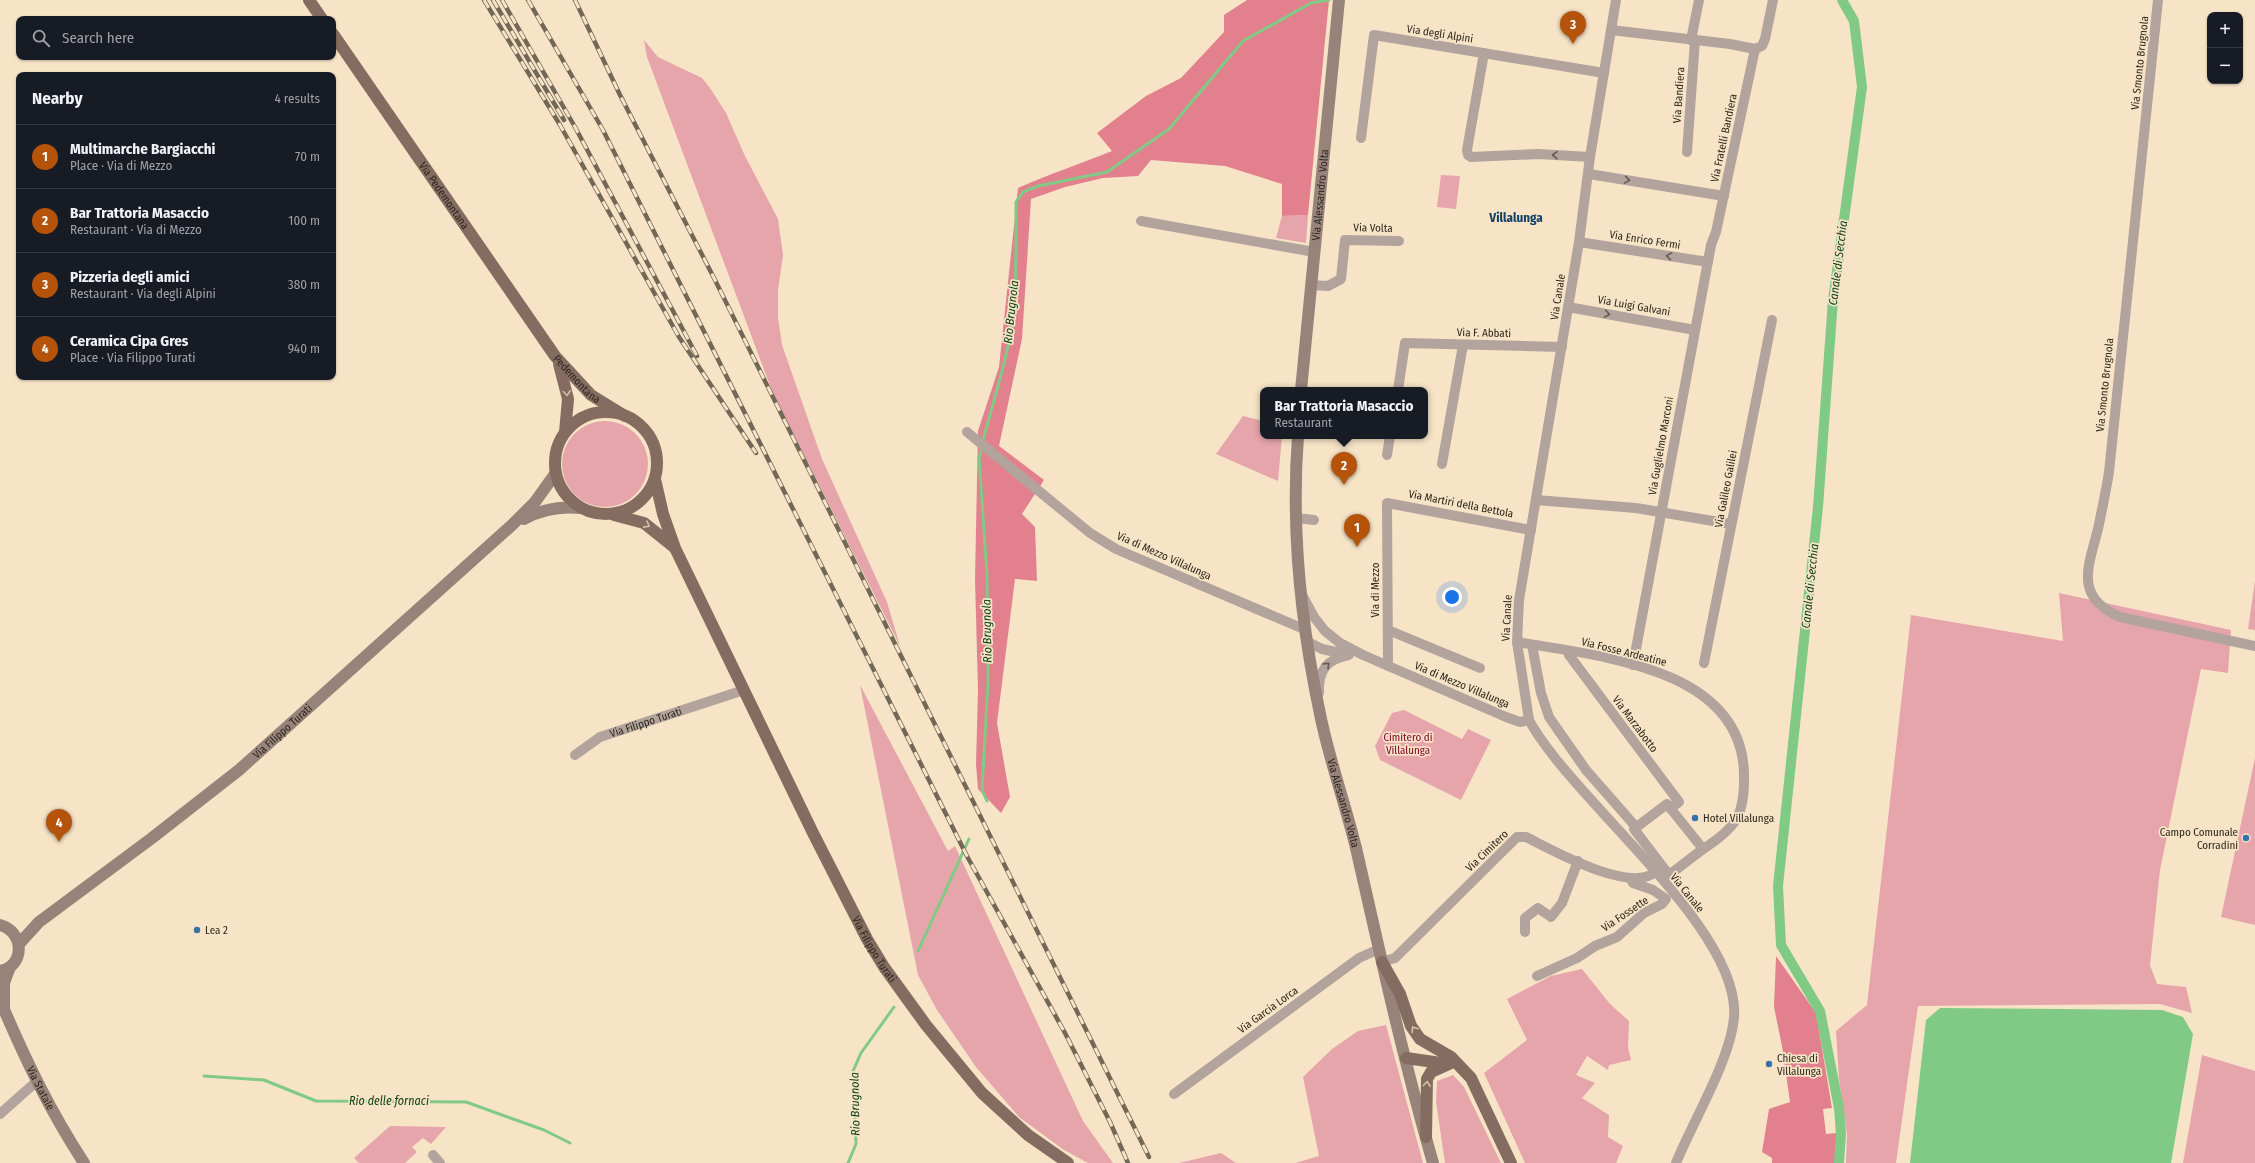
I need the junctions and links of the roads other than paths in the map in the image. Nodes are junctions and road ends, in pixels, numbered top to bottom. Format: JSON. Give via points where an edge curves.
{"nodes":[{"id":1,"x":309,"y":0,"type":"edge"},
{"id":2,"x":1616,"y":0,"type":"edge"},
{"id":3,"x":1699,"y":0,"type":"edge"},
{"id":4,"x":1773,"y":0,"type":"edge"},
{"id":5,"x":2158,"y":0,"type":"edge"},
{"id":6,"x":1338,"y":6,"type":"edge"},
{"id":7,"x":320,"y":16,"type":"edge"},
{"id":8,"x":1611,"y":30,"type":"junction"},
{"id":9,"x":336,"y":38,"type":"edge"},
{"id":10,"x":1693,"y":40,"type":"junction"},
{"id":11,"x":1756,"y":49,"type":"junction"},
{"id":12,"x":1484,"y":53,"type":"junction"},
{"id":13,"x":1604,"y":73,"type":"junction"},
{"id":14,"x":1361,"y":138,"type":"dead end"},
{"id":15,"x":1687,"y":152,"type":"dead end"},
{"id":16,"x":1590,"y":157,"type":"junction"},
{"id":17,"x":1589,"y":174,"type":"junction"},
{"id":18,"x":1724,"y":196,"type":"junction"},
{"id":19,"x":1141,"y":221,"type":"dead end"},
{"id":20,"x":1716,"y":232,"type":"joint"},
{"id":21,"x":1399,"y":241,"type":"dead end"},
{"id":22,"x":1579,"y":242,"type":"junction"},
{"id":23,"x":1314,"y":252,"type":"junction"},
{"id":24,"x":1708,"y":262,"type":"junction"},
{"id":25,"x":1311,"y":285,"type":"junction"},
{"id":26,"x":1568,"y":307,"type":"junction"},
{"id":27,"x":1772,"y":320,"type":"dead end"},
{"id":28,"x":1695,"y":330,"type":"junction"},
{"id":29,"x":1463,"y":345,"type":"junction"},
{"id":30,"x":1562,"y":347,"type":"junction"},
{"id":31,"x":556,"y":356,"type":"junction"},
{"id":32,"x":1301,"y":387,"type":"edge"},
{"id":33,"x":1398,"y":387,"type":"edge"},
{"id":34,"x":625,"y":416,"type":"junction"},
{"id":35,"x":565,"y":432,"type":"junction"},
{"id":36,"x":967,"y":432,"type":"dead end"},
{"id":37,"x":1298,"y":439,"type":"edge"},
{"id":38,"x":1390,"y":439,"type":"edge"},
{"id":39,"x":1387,"y":454,"type":"dead end"},
{"id":40,"x":1442,"y":464,"type":"dead end"},
{"id":41,"x":555,"y":474,"type":"junction"},
{"id":42,"x":655,"y":479,"type":"junction"},
{"id":43,"x":1536,"y":500,"type":"junction"},
{"id":44,"x":1387,"y":502,"type":"joint"},
{"id":45,"x":580,"y":508,"type":"junction"},
{"id":46,"x":1662,"y":513,"type":"junction"},
{"id":47,"x":612,"y":514,"type":"junction"},
{"id":48,"x":1297,"y":518,"type":"junction"},
{"id":49,"x":1314,"y":520,"type":"dead end"},
{"id":50,"x":1731,"y":524,"type":"junction"},
{"id":51,"x":512,"y":525,"type":"junction"},
{"id":52,"x":1531,"y":530,"type":"junction"},
{"id":53,"x":675,"y":548,"type":"junction"},
{"id":54,"x":1302,"y":594,"type":"junction"},
{"id":55,"x":1388,"y":630,"type":"junction"},
{"id":56,"x":1307,"y":636,"type":"junction"},
{"id":57,"x":1517,"y":642,"type":"junction"},
{"id":58,"x":1340,"y":643,"type":"junction"},
{"id":59,"x":1532,"y":645,"type":"junction"},
{"id":60,"x":2255,"y":646,"type":"edge"},
{"id":61,"x":1568,"y":651,"type":"junction"},
{"id":62,"x":1349,"y":655,"type":"junction"},
{"id":63,"x":1363,"y":656,"type":"junction"},
{"id":64,"x":1704,"y":663,"type":"dead end"},
{"id":65,"x":1633,"y":665,"type":"junction"},
{"id":66,"x":1388,"y":666,"type":"junction"},
{"id":67,"x":1480,"y":668,"type":"dead end"},
{"id":68,"x":744,"y":690,"type":"junction"},
{"id":69,"x":1320,"y":715,"type":"junction"},
{"id":70,"x":1529,"y":720,"type":"junction"},
{"id":71,"x":575,"y":754,"type":"dead end"},
{"id":72,"x":1670,"y":808,"type":"junction"},
{"id":73,"x":1636,"y":827,"type":"junction"},
{"id":74,"x":1640,"y":838,"type":"junction"},
{"id":75,"x":1631,"y":845,"type":"junction"},
{"id":76,"x":1703,"y":849,"type":"junction"},
{"id":77,"x":1578,"y":861,"type":"junction"},
{"id":78,"x":1662,"y":876,"type":"junction"},
{"id":79,"x":1631,"y":879,"type":"junction"},
{"id":80,"x":39,"y":922,"type":"junction"},
{"id":81,"x":5,"y":927,"type":"edge"},
{"id":82,"x":1524,"y":932,"type":"dead end"},
{"id":83,"x":19,"y":944,"type":"junction"},
{"id":84,"x":1379,"y":949,"type":"junction"},
{"id":85,"x":1382,"y":962,"type":"junction"},
{"id":86,"x":5,"y":969,"type":"edge"},
{"id":87,"x":1537,"y":976,"type":"dead end"},
{"id":88,"x":2,"y":1005,"type":"edge"},
{"id":89,"x":1441,"y":1052,"type":"junction"},
{"id":90,"x":1406,"y":1058,"type":"junction"},
{"id":91,"x":1449,"y":1064,"type":"junction"},
{"id":92,"x":1465,"y":1070,"type":"junction"},
{"id":93,"x":36,"y":1082,"type":"junction"},
{"id":94,"x":1174,"y":1094,"type":"dead end"},
{"id":95,"x":0,"y":1114,"type":"edge"},
{"id":96,"x":1426,"y":1137,"type":"junction"},
{"id":97,"x":433,"y":1155,"type":"dead end"},
{"id":98,"x":84,"y":1163,"type":"edge"},
{"id":99,"x":440,"y":1163,"type":"edge"},
{"id":100,"x":1068,"y":1163,"type":"edge"},
{"id":101,"x":1433,"y":1163,"type":"edge"},
{"id":102,"x":1511,"y":1163,"type":"edge"},
{"id":103,"x":1676,"y":1163,"type":"edge"}],
"edges":[{"from":1,"to":7,"type":"main road"},
{"from":2,"to":8,"type":"street","name":"Via Canale"},
{"from":3,"to":10,"type":"street","name":"Via Bandiera"},
{"from":4,"to":11,"type":"street","name":"Via Fratelli Bandiera","via":[[1765,39],[1762,46]]},
{"from":5,"to":60,"type":"street","name":"Via Smonto Brugnola","via":[[2108,472],[2104,505],[2089,559],[2088,587],[2097,603],[2120,617]]},
{"from":6,"to":23,"type":"main road","name":"Via Alessandro Volta"},
{"from":8,"to":10,"type":"street"},
{"from":8,"to":13,"type":"street","name":"Via Canale"},
{"from":9,"to":31,"type":"main road","name":"Via Pedemontana"},
{"from":10,"to":11,"type":"street"},
{"from":10,"to":15,"type":"street","name":"Via Bandiera"},
{"from":11,"to":18,"type":"street","name":"Via Fratelli Bandiera"},
{"from":12,"to":13,"type":"street","name":"Via degli Alpini"},
{"from":12,"to":14,"type":"street","name":"Via degli Alpini","via":[[1374,35]]},
{"from":16,"to":12,"type":"street","one_way":true,"via":[[1538,154],[1471,157],[1468,155]]},
{"from":13,"to":16,"type":"street","name":"Via Canale"},
{"from":16,"to":17,"type":"street","name":"Via Canale"},
{"from":17,"to":18,"type":"street","one_way":true},
{"from":17,"to":22,"type":"street","name":"Via Canale"},
{"from":18,"to":20,"type":"street","name":"Via Fratelli Bandiera"},
{"from":19,"to":23,"type":"street"},
{"from":20,"to":24,"type":"street","name":"Via Guglielmo Marconi"},
{"from":21,"to":25,"type":"street","name":"Via Volta","via":[[1345,240],[1341,279],[1328,286]]},
{"from":24,"to":22,"type":"street","name":"Via Enrico Fermi","one_way":true},
{"from":22,"to":26,"type":"street","name":"Via Canale"},
{"from":23,"to":25,"type":"main road","name":"Via Alessandro Volta"},
{"from":24,"to":28,"type":"street","name":"Via Guglielmo Marconi"},
{"from":25,"to":32,"type":"main road","name":"Via Alessandro Volta"},
{"from":26,"to":28,"type":"street","name":"Via Luigi Galvani","one_way":true},
{"from":26,"to":30,"type":"street","name":"Via Canale"},
{"from":27,"to":50,"type":"street","name":"Via Galileo Galilei"},
{"from":28,"to":46,"type":"street","name":"Via Guglielmo Marconi"},
{"from":29,"to":30,"type":"street","name":"Via F. Abbati"},
{"from":29,"to":33,"type":"street","name":"Via F. Abbati","via":[[1405,343]]},
{"from":29,"to":40,"type":"street"},
{"from":30,"to":43,"type":"street","name":"Via Canale"},
{"from":31,"to":34,"type":"main road","name":"Pedemontana","via":[[591,395]]},
{"from":31,"to":35,"type":"main road","name":"Pedemontana","one_way":true,"via":[[568,399]]},
{"from":34,"to":35,"type":"main road","name":"Pedemontana","via":[[609,412],[593,414],[578,421]]},
{"from":34,"to":42,"type":"main road","name":"Pedemontana","via":[[646,431],[652,442],[657,460]]},
{"from":35,"to":41,"type":"main road","name":"Pedemontana","via":[[556,452]]},
{"from":36,"to":56,"type":"street","name":"Via di Mezzo Villalunga","via":[[1090,533],[1116,549]]},
{"from":37,"to":48,"type":"main road","name":"Via Alessandro Volta"},
{"from":38,"to":39,"type":"street"},
{"from":41,"to":45,"type":"main road","name":"Pedemontana","via":[[560,487]]},
{"from":41,"to":51,"type":"main road","via":[[535,502]]},
{"from":42,"to":47,"type":"main road","name":"Pedemontana","via":[[649,492],[639,503]]},
{"from":42,"to":53,"type":"main road","name":"Via Filippo Turati","via":[[663,514]]},
{"from":43,"to":46,"type":"street","via":[[1636,508]]},
{"from":43,"to":52,"type":"street","name":"Via Canale"},
{"from":44,"to":52,"type":"street","name":"Via Martiri della Bettola"},
{"from":44,"to":55,"type":"street","name":"Via di Mezzo"},
{"from":45,"to":47,"type":"main road","name":"Pedemontana","via":[[596,514]]},
{"from":45,"to":51,"type":"main road","via":[[562,507],[538,511]]},
{"from":46,"to":50,"type":"street"},
{"from":46,"to":65,"type":"street","name":"Via Guglielmo Marconi"},
{"from":47,"to":53,"type":"main road","name":"Via Filippo Turati","one_way":true,"via":[[644,523]]},
{"from":48,"to":49,"type":"street"},
{"from":48,"to":54,"type":"main road","name":"Via Alessandro Volta"},
{"from":50,"to":64,"type":"street","name":"Via Galileo Galilei"},
{"from":51,"to":80,"type":"main road","name":"Via Filippo Turati","via":[[239,770]]},
{"from":52,"to":57,"type":"street","name":"Via Canale","via":[[1519,600]]},
{"from":53,"to":68,"type":"main road","name":"Via Filippo Turati"},
{"from":54,"to":56,"type":"main road","name":"Via Alessandro Volta"},
{"from":54,"to":58,"type":"street","via":[[1314,617],[1325,631]]},
{"from":55,"to":66,"type":"street","name":"Via di Mezzo"},
{"from":55,"to":67,"type":"street","name":"Via di Mezzo"},
{"from":56,"to":58,"type":"street"},
{"from":56,"to":62,"type":"street","name":"Via di Mezzo Villalunga","via":[[1322,649]]},
{"from":56,"to":69,"type":"main road","name":"Via Alessandro Volta"},
{"from":57,"to":59,"type":"street","name":"Via Fosse Ardeatine"},
{"from":57,"to":70,"type":"street","name":"Via Canale"},
{"from":58,"to":63,"type":"street"},
{"from":59,"to":61,"type":"street","name":"Via Fosse Ardeatine"},
{"from":59,"to":73,"type":"street","via":[[1548,717],[1586,770]]},
{"from":61,"to":65,"type":"street","name":"Via Fosse Ardeatine"},
{"from":61,"to":72,"type":"street","name":"Via Marzabotto","via":[[1679,802]]},
{"from":62,"to":63,"type":"street"},
{"from":69,"to":62,"type":"street","one_way":true,"via":[[1321,670],[1328,662]]},
{"from":63,"to":66,"type":"street","name":"Via di Mezzo Villalunga"},
{"from":65,"to":76,"type":"street","name":"Via Fosse Ardeatine","via":[[1669,676],[1708,699],[1726,717],[1738,739],[1744,760],[1740,814],[1723,836]]},
{"from":66,"to":70,"type":"street","name":"Via di Mezzo Villalunga","via":[[1506,718],[1520,722]]},
{"from":68,"to":71,"type":"street","name":"Via Filippo Turati","via":[[600,737]]},
{"from":68,"to":100,"type":"main road","name":"Via Filippo Turati","via":[[851,908],[888,973],[926,1025],[982,1093],[1028,1135]]},
{"from":69,"to":84,"type":"main road","name":"Via Alessandro Volta","via":[[1355,845]]},
{"from":70,"to":75,"type":"street","name":"Via Canale","via":[[1577,783]]},
{"from":72,"to":73,"type":"street","via":[[1667,804]]},
{"from":72,"to":76,"type":"street"},
{"from":73,"to":74,"type":"street","via":[[1634,829]]},
{"from":74,"to":75,"type":"street"},
{"from":74,"to":78,"type":"street"},
{"from":75,"to":78,"type":"street","name":"Via Canale"},
{"from":76,"to":78,"type":"street","name":"Via Fosse Ardeatine"},
{"from":77,"to":79,"type":"street","name":"Via Cimitero","via":[[1604,872]]},
{"from":77,"to":82,"type":"street","via":[[1562,903],[1551,917],[1538,908],[1525,918]]},
{"from":77,"to":85,"type":"street","name":"Via Cimitero","via":[[1526,837],[1517,838],[1396,958]]},
{"from":78,"to":79,"type":"street","name":"Via Cimitero"},
{"from":78,"to":103,"type":"street","name":"Via Canale","via":[[1707,938],[1723,965],[1734,999],[1732,1029],[1726,1050]]},
{"from":79,"to":87,"type":"street","name":"Via Fossette","via":[[1633,883],[1653,890],[1666,899],[1662,904],[1644,913],[1617,937]]},
{"from":80,"to":81,"type":"main road","name":"Via Filippo Turati"},
{"from":80,"to":83,"type":"main road","name":"Via Filippo Turati"},
{"from":81,"to":83,"type":"main road"},
{"from":83,"to":86,"type":"main road","name":"Via Statale","via":[[18,957]]},
{"from":84,"to":85,"type":"main road","name":"Via Alessandro Volta"},
{"from":84,"to":94,"type":"street","name":"Via Garcia Lorca","via":[[1359,958]]},
{"from":89,"to":85,"type":"main road","one_way":true,"via":[[1420,1039],[1411,1026],[1400,994]]},
{"from":85,"to":90,"type":"main road","name":"Via Alessandro Volta"},
{"from":86,"to":88,"type":"main road","name":"Via Statale"},
{"from":88,"to":93,"type":"main road","name":"Via Statale"},
{"from":89,"to":90,"type":"main road","via":[[1420,1052]]},
{"from":89,"to":92,"type":"main road"},
{"from":90,"to":91,"type":"main road"},
{"from":90,"to":96,"type":"main road","name":"Via Alessandro Volta"},
{"from":91,"to":92,"type":"main road"},
{"from":96,"to":91,"type":"main road","one_way":true,"via":[[1427,1079],[1431,1072]]},
{"from":92,"to":102,"type":"main road","via":[[1482,1098]]},
{"from":93,"to":95,"type":"street"},
{"from":93,"to":98,"type":"main road","name":"Via Statale","via":[[55,1118]]},
{"from":96,"to":101,"type":"main road","name":"Via Alessandro Volta"},
{"from":97,"to":99,"type":"street"}]}
